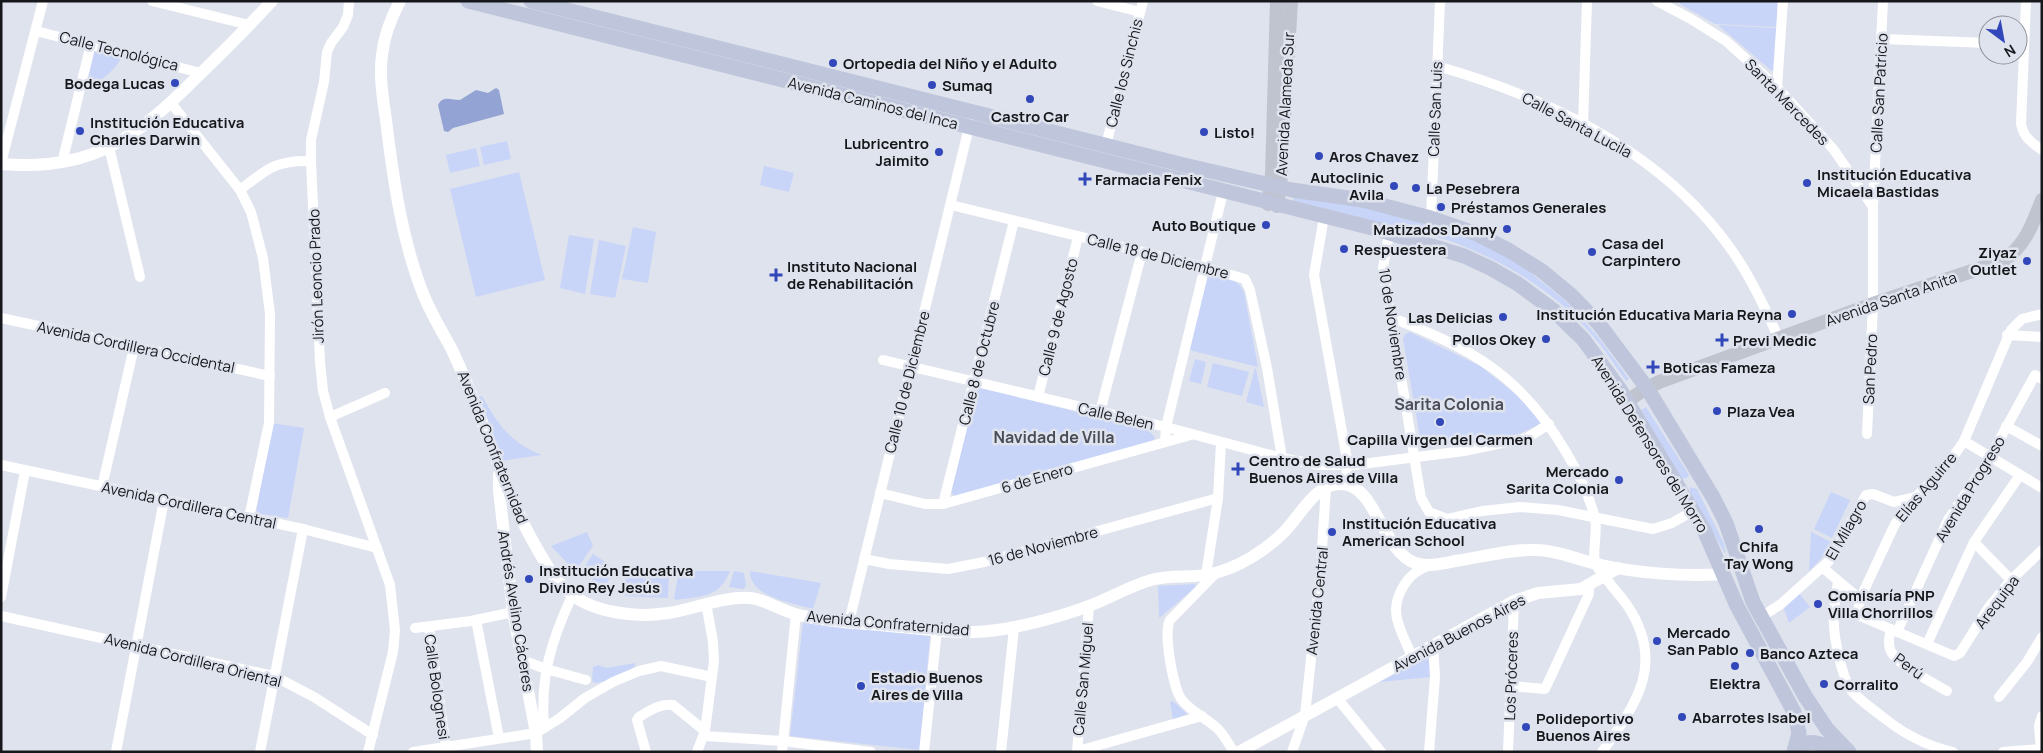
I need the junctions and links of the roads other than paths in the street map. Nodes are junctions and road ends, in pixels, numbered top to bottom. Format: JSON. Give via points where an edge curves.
{"nodes":[{"id":1,"x":43,"y":1,"type":"edge"},
{"id":2,"x":152,"y":1,"type":"edge"},
{"id":3,"x":272,"y":1,"type":"edge"},
{"id":4,"x":349,"y":1,"type":"edge"},
{"id":5,"x":400,"y":1,"type":"edge"},
{"id":6,"x":468,"y":1,"type":"edge"},
{"id":7,"x":531,"y":1,"type":"edge"},
{"id":8,"x":1097,"y":1,"type":"edge"},
{"id":9,"x":1143,"y":1,"type":"edge"},
{"id":10,"x":1291,"y":1,"type":"edge"},
{"id":11,"x":1440,"y":1,"type":"edge"},
{"id":12,"x":1587,"y":1,"type":"edge"},
{"id":13,"x":1657,"y":1,"type":"edge"},
{"id":14,"x":1783,"y":1,"type":"edge"},
{"id":15,"x":1883,"y":1,"type":"edge"},
{"id":16,"x":2026,"y":1,"type":"edge"},
{"id":17,"x":1276,"y":3,"type":"edge"},
{"id":18,"x":1140,"y":12,"type":"junction"},
{"id":19,"x":574,"y":14,"type":"edge"},
{"id":20,"x":2024,"y":15,"type":"edge"},
{"id":21,"x":249,"y":25,"type":"junction"},
{"id":22,"x":36,"y":30,"type":"junction"},
{"id":23,"x":1882,"y":39,"type":"junction"},
{"id":24,"x":1978,"y":43,"type":"edge"},
{"id":25,"x":91,"y":44,"type":"junction"},
{"id":26,"x":2021,"y":65,"type":"edge"},
{"id":27,"x":1437,"y":66,"type":"junction"},
{"id":28,"x":201,"y":73,"type":"junction"},
{"id":29,"x":1777,"y":87,"type":"junction"},
{"id":30,"x":171,"y":103,"type":"junction"},
{"id":31,"x":973,"y":112,"type":"junction"},
{"id":32,"x":1583,"y":125,"type":"junction"},
{"id":33,"x":969,"y":128,"type":"junction"},
{"id":34,"x":1106,"y":145,"type":"junction"},
{"id":35,"x":109,"y":147,"type":"junction"},
{"id":36,"x":2042,"y":150,"type":"edge"},
{"id":37,"x":311,"y":161,"type":"junction"},
{"id":38,"x":62,"y":163,"type":"junction"},
{"id":39,"x":1,"y":164,"type":"edge"},
{"id":40,"x":1275,"y":186,"type":"junction"},
{"id":41,"x":240,"y":190,"type":"junction"},
{"id":42,"x":1223,"y":192,"type":"junction"},
{"id":43,"x":2042,"y":200,"type":"edge"},
{"id":44,"x":951,"y":205,"type":"junction"},
{"id":45,"x":1273,"y":205,"type":"junction"},
{"id":46,"x":1873,"y":207,"type":"junction"},
{"id":47,"x":1324,"y":217,"type":"junction"},
{"id":48,"x":1431,"y":218,"type":"junction"},
{"id":49,"x":1014,"y":221,"type":"junction"},
{"id":50,"x":1389,"y":234,"type":"junction"},
{"id":51,"x":1078,"y":237,"type":"junction"},
{"id":52,"x":1142,"y":252,"type":"junction"},
{"id":53,"x":1204,"y":266,"type":"junction"},
{"id":54,"x":140,"y":277,"type":"dead end"},
{"id":55,"x":1873,"y":304,"type":"junction"},
{"id":56,"x":2042,"y":314,"type":"edge"},
{"id":57,"x":1390,"y":317,"type":"junction"},
{"id":58,"x":1,"y":318,"type":"edge"},
{"id":59,"x":2007,"y":335,"type":"junction"},
{"id":60,"x":2042,"y":337,"type":"edge"},
{"id":61,"x":1779,"y":339,"type":"junction"},
{"id":62,"x":134,"y":347,"type":"junction"},
{"id":63,"x":883,"y":360,"type":"dead end"},
{"id":64,"x":911,"y":366,"type":"junction"},
{"id":65,"x":270,"y":376,"type":"junction"},
{"id":66,"x":2038,"y":377,"type":"edge"},
{"id":67,"x":974,"y":381,"type":"junction"},
{"id":68,"x":1647,"y":388,"type":"junction"},
{"id":69,"x":385,"y":393,"type":"dead end"},
{"id":70,"x":1038,"y":397,"type":"junction"},
{"id":71,"x":1627,"y":401,"type":"junction"},
{"id":72,"x":1100,"y":412,"type":"junction"},
{"id":73,"x":330,"y":417,"type":"junction"},
{"id":74,"x":1549,"y":424,"type":"junction"},
{"id":75,"x":2006,"y":426,"type":"junction"},
{"id":76,"x":1166,"y":427,"type":"junction"},
{"id":77,"x":1192,"y":434,"type":"junction"},
{"id":78,"x":1867,"y":434,"type":"dead end"},
{"id":79,"x":1964,"y":441,"type":"junction"},
{"id":80,"x":1164,"y":442,"type":"junction"},
{"id":81,"x":1221,"y":442,"type":"junction"},
{"id":82,"x":2042,"y":446,"type":"edge"},
{"id":83,"x":1415,"y":457,"type":"junction"},
{"id":84,"x":1990,"y":457,"type":"junction"},
{"id":85,"x":1282,"y":458,"type":"junction"},
{"id":86,"x":1,"y":465,"type":"edge"},
{"id":87,"x":1348,"y":465,"type":"junction"},
{"id":88,"x":499,"y":470,"type":"junction"},
{"id":89,"x":25,"y":471,"type":"junction"},
{"id":90,"x":2020,"y":474,"type":"junction"},
{"id":91,"x":1700,"y":476,"type":"junction"},
{"id":92,"x":1344,"y":484,"type":"junction"},
{"id":93,"x":1677,"y":484,"type":"junction"},
{"id":94,"x":102,"y":486,"type":"junction"},
{"id":95,"x":1326,"y":487,"type":"junction"},
{"id":96,"x":2042,"y":488,"type":"edge"},
{"id":97,"x":880,"y":493,"type":"junction"},
{"id":98,"x":1916,"y":497,"type":"junction"},
{"id":99,"x":1218,"y":498,"type":"junction"},
{"id":100,"x":164,"y":500,"type":"junction"},
{"id":101,"x":943,"y":504,"type":"junction"},
{"id":102,"x":1693,"y":511,"type":"junction"},
{"id":103,"x":249,"y":518,"type":"junction"},
{"id":104,"x":1595,"y":518,"type":"junction"},
{"id":105,"x":303,"y":529,"type":"junction"},
{"id":106,"x":1974,"y":542,"type":"junction"},
{"id":107,"x":377,"y":548,"type":"junction"},
{"id":108,"x":2042,"y":550,"type":"edge"},
{"id":109,"x":864,"y":559,"type":"junction"},
{"id":110,"x":1595,"y":564,"type":"junction"},
{"id":111,"x":1431,"y":565,"type":"junction"},
{"id":112,"x":1618,"y":568,"type":"junction"},
{"id":113,"x":1822,"y":568,"type":"junction"},
{"id":114,"x":1210,"y":574,"type":"junction"},
{"id":115,"x":1723,"y":574,"type":"junction"},
{"id":116,"x":1605,"y":576,"type":"junction"},
{"id":117,"x":2011,"y":580,"type":"junction"},
{"id":118,"x":1838,"y":582,"type":"junction"},
{"id":119,"x":1589,"y":586,"type":"junction"},
{"id":120,"x":572,"y":596,"type":"junction"},
{"id":121,"x":1,"y":597,"type":"edge"},
{"id":122,"x":1860,"y":599,"type":"junction"},
{"id":123,"x":1514,"y":601,"type":"junction"},
{"id":124,"x":706,"y":604,"type":"junction"},
{"id":125,"x":1089,"y":606,"type":"junction"},
{"id":126,"x":513,"y":612,"type":"junction"},
{"id":127,"x":796,"y":614,"type":"junction"},
{"id":128,"x":1,"y":616,"type":"edge"},
{"id":129,"x":1761,"y":617,"type":"junction"},
{"id":130,"x":476,"y":620,"type":"junction"},
{"id":131,"x":849,"y":622,"type":"junction"},
{"id":132,"x":428,"y":627,"type":"junction"},
{"id":133,"x":415,"y":628,"type":"dead end"},
{"id":134,"x":1014,"y":628,"type":"junction"},
{"id":135,"x":936,"y":630,"type":"junction"},
{"id":136,"x":1894,"y":631,"type":"junction"},
{"id":137,"x":2042,"y":637,"type":"edge"},
{"id":138,"x":1927,"y":644,"type":"junction"},
{"id":139,"x":135,"y":645,"type":"junction"},
{"id":140,"x":1433,"y":645,"type":"junction"},
{"id":141,"x":1412,"y":657,"type":"junction"},
{"id":142,"x":522,"y":660,"type":"junction"},
{"id":143,"x":546,"y":669,"type":"junction"},
{"id":144,"x":274,"y":676,"type":"junction"},
{"id":145,"x":712,"y":677,"type":"junction"},
{"id":146,"x":586,"y":680,"type":"dead end"},
{"id":147,"x":1510,"y":686,"type":"junction"},
{"id":148,"x":1947,"y":691,"type":"dead end"},
{"id":149,"x":1999,"y":696,"type":"dead end"},
{"id":150,"x":1337,"y":698,"type":"junction"},
{"id":151,"x":1202,"y":716,"type":"junction"},
{"id":152,"x":1305,"y":716,"type":"junction"},
{"id":153,"x":2042,"y":716,"type":"edge"},
{"id":154,"x":540,"y":730,"type":"junction"},
{"id":155,"x":704,"y":733,"type":"junction"},
{"id":156,"x":373,"y":734,"type":"junction"},
{"id":157,"x":498,"y":738,"type":"junction"},
{"id":158,"x":783,"y":746,"type":"edge"},
{"id":159,"x":446,"y":747,"type":"junction"},
{"id":160,"x":1795,"y":750,"type":"edge"},
{"id":161,"x":2040,"y":750,"type":"edge"},
{"id":162,"x":1077,"y":751,"type":"edge"},
{"id":163,"x":116,"y":752,"type":"edge"},
{"id":164,"x":260,"y":752,"type":"edge"},
{"id":165,"x":368,"y":752,"type":"edge"},
{"id":166,"x":413,"y":752,"type":"edge"},
{"id":167,"x":538,"y":752,"type":"edge"},
{"id":168,"x":646,"y":752,"type":"edge"},
{"id":169,"x":697,"y":752,"type":"edge"},
{"id":170,"x":871,"y":752,"type":"edge"},
{"id":171,"x":924,"y":752,"type":"edge"},
{"id":172,"x":1001,"y":752,"type":"edge"},
{"id":173,"x":1234,"y":752,"type":"edge"},
{"id":174,"x":1239,"y":752,"type":"edge"},
{"id":175,"x":1292,"y":752,"type":"edge"},
{"id":176,"x":1381,"y":752,"type":"edge"},
{"id":177,"x":1429,"y":752,"type":"edge"},
{"id":178,"x":1508,"y":752,"type":"edge"},
{"id":179,"x":1602,"y":752,"type":"edge"},
{"id":180,"x":1839,"y":752,"type":"edge"},
{"id":181,"x":1849,"y":752,"type":"edge"},
{"id":182,"x":1953,"y":752,"type":"edge"},
{"id":183,"x":2003,"y":752,"type":"edge"}],
"edges":[{"from":1,"to":22,"type":"street"},
{"from":2,"to":21,"type":"street"},
{"from":3,"to":21,"type":"street"},
{"from":4,"to":37,"type":"street","name":"Jirón Leoncio Prado","via":[[348,15],[328,52],[311,140]]},
{"from":5,"to":88,"type":"street","name":"Avenida Confraternidad","via":[[384,40],[381,72],[389,144],[407,244],[424,296],[465,377]]},
{"from":6,"to":19,"type":"main road","name":"Avenida Caminos del Inca"},
{"from":7,"to":19,"type":"main road","name":"Avenida Caminos del Inca"},
{"from":8,"to":18,"type":"street"},
{"from":9,"to":18,"type":"street","name":"Calle los Sinchis"},
{"from":10,"to":40,"type":"main road","name":"Avenida Alameda Sur"},
{"from":11,"to":27,"type":"street","name":"Calle San Luis"},
{"from":12,"to":32,"type":"street"},
{"from":13,"to":29,"type":"street","name":"Santa Mercedes","via":[[1726,41]]},
{"from":14,"to":29,"type":"street"},
{"from":15,"to":23,"type":"street","name":"Calle San Patricio"},
{"from":16,"to":20,"type":"street"},
{"from":17,"to":40,"type":"main road","name":"Avenida Alameda Sur"},
{"from":18,"to":34,"type":"street","name":"Calle los Sinchis"},
{"from":19,"to":31,"type":"main road","name":"Avenida Caminos del Inca"},
{"from":19,"to":33,"type":"main road","name":"Avenida Caminos del Inca"},
{"from":21,"to":28,"type":"street"},
{"from":22,"to":25,"type":"street","name":"Calle Tecnológica"},
{"from":22,"to":39,"type":"street"},
{"from":23,"to":24,"type":"street"},
{"from":23,"to":46,"type":"street","name":"Calle San Patricio"},
{"from":25,"to":28,"type":"street","name":"Calle Tecnológica"},
{"from":25,"to":38,"type":"street"},
{"from":26,"to":36,"type":"street","via":[[2021,124],[2028,141]]},
{"from":27,"to":32,"type":"street","name":"Calle Santa Lucila","via":[[1481,78],[1535,100]]},
{"from":27,"to":48,"type":"street","name":"Calle San Luis"},
{"from":28,"to":30,"type":"street"},
{"from":29,"to":46,"type":"street","name":"Santa Mercedes","via":[[1834,150]]},
{"from":30,"to":35,"type":"street","via":[[141,129]]},
{"from":30,"to":41,"type":"street"},
{"from":31,"to":33,"type":"street","name":"Calle 10 de Diciembre"},
{"from":31,"to":34,"type":"main road","name":"Avenida Caminos del Inca"},
{"from":32,"to":61,"type":"street","name":"Calle Santa Lucila","via":[[1622,146],[1663,175],[1704,215],[1756,288]]},
{"from":33,"to":42,"type":"main road","name":"Avenida Caminos del Inca"},
{"from":33,"to":44,"type":"street","name":"Calle 10 de Diciembre"},
{"from":34,"to":40,"type":"main road","name":"Avenida Caminos del Inca"},
{"from":35,"to":38,"type":"street"},
{"from":35,"to":54,"type":"street"},
{"from":37,"to":41,"type":"street","via":[[279,163]]},
{"from":37,"to":73,"type":"street","name":"Jirón Leoncio Prado","via":[[320,362]]},
{"from":38,"to":39,"type":"street"},
{"from":40,"to":45,"type":"main road","name":"Avenida Alameda Sur"},
{"from":40,"to":48,"type":"main road","name":"Avenida Defensores del Morro","via":[[1362,200]]},
{"from":41,"to":65,"type":"street","via":[[252,212],[262,258],[270,314]]},
{"from":42,"to":45,"type":"main road","name":"Avenida Caminos del Inca"},
{"from":42,"to":53,"type":"street"},
{"from":43,"to":55,"type":"main road","name":"Avenida Santa Anita","via":[[2019,249],[2005,260]]},
{"from":44,"to":49,"type":"street","name":"Calle 18 de Diciembre"},
{"from":44,"to":64,"type":"street","name":"Calle 10 de Diciembre"},
{"from":45,"to":47,"type":"main road","name":"Avenida Defensores del Morro"},
{"from":46,"to":55,"type":"street","name":"Calle San Patricio"},
{"from":47,"to":50,"type":"main road","name":"Avenida Defensores del Morro"},
{"from":47,"to":87,"type":"street","via":[[1314,275]]},
{"from":48,"to":68,"type":"main road","name":"Avenida Defensores del Morro","via":[[1477,234],[1542,270],[1599,324]]},
{"from":49,"to":51,"type":"street","name":"Calle 18 de Diciembre"},
{"from":49,"to":67,"type":"street","name":"Calle 8 de Octubre"},
{"from":50,"to":57,"type":"street","name":"10 de Noviembre","via":[[1383,268]]},
{"from":50,"to":71,"type":"main road","name":"Avenida Defensores del Morro","via":[[1464,256],[1518,284],[1554,310],[1584,339]]},
{"from":51,"to":52,"type":"street","name":"Calle 18 de Diciembre"},
{"from":51,"to":70,"type":"street","name":"Calle 9 de Agosto"},
{"from":52,"to":53,"type":"street","name":"Calle 18 de Diciembre"},
{"from":52,"to":72,"type":"street"},
{"from":53,"to":76,"type":"street"},
{"from":53,"to":85,"type":"street","name":"Calle 18 de Diciembre","via":[[1241,277],[1248,283],[1268,368]]},
{"from":55,"to":61,"type":"main road","name":"Avenida Santa Anita"},
{"from":55,"to":78,"type":"street","name":"San Pedro"},
{"from":56,"to":59,"type":"street","via":[[2022,319]]},
{"from":57,"to":74,"type":"street","via":[[1438,336],[1485,361],[1528,398]]},
{"from":57,"to":83,"type":"street","name":"10 de Noviembre"},
{"from":58,"to":62,"type":"street","name":"Avenida Cordillera Occidental"},
{"from":59,"to":60,"type":"street"},
{"from":59,"to":79,"type":"street","name":"Elías Aguirre"},
{"from":61,"to":68,"type":"main road","name":"Avenida Santa Anita"},
{"from":62,"to":65,"type":"street","name":"Avenida Cordillera Occidental"},
{"from":62,"to":94,"type":"street"},
{"from":63,"to":64,"type":"street","name":"Calle Belen"},
{"from":64,"to":67,"type":"street","name":"Calle Belen"},
{"from":64,"to":97,"type":"street","name":"Calle 10 de Diciembre"},
{"from":65,"to":103,"type":"street","via":[[269,423]]},
{"from":66,"to":75,"type":"street","name":"Avenida Progreso"},
{"from":67,"to":70,"type":"street","name":"Calle Belen"},
{"from":67,"to":101,"type":"street","name":"Calle 8 de Octubre"},
{"from":68,"to":71,"type":"main road","name":"Avenida Santa Anita"},
{"from":68,"to":91,"type":"main road","name":"Avenida Defensores del Morro"},
{"from":69,"to":73,"type":"street"},
{"from":70,"to":72,"type":"street","name":"Calle Belen"},
{"from":71,"to":93,"type":"main road","name":"Avenida Defensores del Morro"},
{"from":72,"to":76,"type":"street","name":"Calle Belen"},
{"from":73,"to":107,"type":"street","name":"Jirón Leoncio Prado"},
{"from":74,"to":83,"type":"street","name":"Calle Belen","via":[[1527,438]]},
{"from":74,"to":104,"type":"street","via":[[1572,463]]},
{"from":75,"to":82,"type":"street"},
{"from":75,"to":84,"type":"street","name":"Avenida Progreso"},
{"from":76,"to":77,"type":"street","name":"Calle Belen"},
{"from":76,"to":80,"type":"street"},
{"from":77,"to":80,"type":"street","name":"6 de Enero"},
{"from":77,"to":81,"type":"street","name":"Calle Belen"},
{"from":79,"to":84,"type":"street"},
{"from":79,"to":98,"type":"street","name":"Elías Aguirre","via":[[1948,464]]},
{"from":80,"to":101,"type":"street","name":"6 de Enero"},
{"from":81,"to":85,"type":"street","name":"Calle Belen"},
{"from":81,"to":99,"type":"street"},
{"from":83,"to":87,"type":"street","name":"Calle Belen"},
{"from":83,"to":104,"type":"street","name":"10 de Noviembre","via":[[1421,498],[1428,512],[1447,519],[1520,507],[1558,510]]},
{"from":84,"to":90,"type":"street"},
{"from":84,"to":136,"type":"street","name":"Avenida Progreso","via":[[1948,520]]},
{"from":85,"to":87,"type":"street","name":"Calle Belen","via":[[1319,465]]},
{"from":86,"to":89,"type":"street","name":"Avenida Cordillera Central"},
{"from":87,"to":92,"type":"street"},
{"from":88,"to":120,"type":"street","name":"Avenida Confraternidad","via":[[546,565]]},
{"from":88,"to":126,"type":"street","name":"Andrés Avelino Cáceres"},
{"from":89,"to":94,"type":"street","name":"Avenida Cordillera Central"},
{"from":89,"to":121,"type":"street"},
{"from":90,"to":96,"type":"street"},
{"from":90,"to":106,"type":"street"},
{"from":91,"to":93,"type":"main road","via":[[1687,484]]},
{"from":91,"to":129,"type":"main road","name":"Avenida Defensores del Morro","via":[[1726,523],[1747,587]]},
{"from":92,"to":95,"type":"street"},
{"from":92,"to":111,"type":"street","via":[[1353,486],[1363,495],[1391,543],[1403,555],[1415,563]]},
{"from":93,"to":102,"type":"main road","name":"Avenida Defensores del Morro"},
{"from":94,"to":100,"type":"street","name":"Avenida Cordillera Central"},
{"from":95,"to":114,"type":"street","name":"Avenida Confraternidad","via":[[1264,549],[1244,562]]},
{"from":95,"to":152,"type":"street","name":"Avenida Central"},
{"from":97,"to":101,"type":"street","name":"6 de Enero","via":[[925,504]]},
{"from":97,"to":109,"type":"street","name":"Calle 10 de Diciembre"},
{"from":98,"to":113,"type":"street","name":"El Milagro","via":[[1894,502],[1873,494],[1866,495]]},
{"from":98,"to":122,"type":"street","name":"Elías Aguirre","via":[[1895,524]]},
{"from":99,"to":109,"type":"street","name":"16 de Noviembre","via":[[948,569]]},
{"from":99,"to":114,"type":"street"},
{"from":100,"to":103,"type":"street","name":"Avenida Cordillera Central"},
{"from":100,"to":139,"type":"street"},
{"from":102,"to":104,"type":"street","via":[[1653,529]]},
{"from":102,"to":115,"type":"main road","name":"Avenida Defensores del Morro"},
{"from":103,"to":105,"type":"street","name":"Avenida Cordillera Central"},
{"from":104,"to":110,"type":"street"},
{"from":105,"to":107,"type":"street","name":"Avenida Cordillera Central"},
{"from":105,"to":144,"type":"street"},
{"from":106,"to":117,"type":"street"},
{"from":106,"to":138,"type":"street"},
{"from":107,"to":156,"type":"street","name":"Jirón Leoncio Prado","via":[[390,585],[395,630]]},
{"from":108,"to":117,"type":"street","name":"Arequipa"},
{"from":109,"to":131,"type":"street","name":"Calle 10 de Diciembre"},
{"from":110,"to":111,"type":"street","via":[[1537,550]]},
{"from":110,"to":112,"type":"street"},
{"from":110,"to":116,"type":"street"},
{"from":111,"to":141,"type":"street","via":[[1409,577],[1394,606]]},
{"from":112,"to":115,"type":"street","via":[[1697,576]]},
{"from":112,"to":116,"type":"street","name":"Avenida Buenos Aires"},
{"from":113,"to":118,"type":"street"},
{"from":113,"to":129,"type":"street","name":"El Milagro"},
{"from":114,"to":125,"type":"street","name":"Avenida Confraternidad","via":[[1157,578]]},
{"from":114,"to":151,"type":"street","via":[[1168,625],[1176,690],[1182,701]]},
{"from":115,"to":160,"type":"main road","name":"Avenida Defensores del Morro","via":[[1794,712],[1799,733]]},
{"from":116,"to":119,"type":"street","name":"Avenida Buenos Aires"},
{"from":116,"to":179,"type":"street","via":[[1637,622],[1643,636],[1645,657],[1639,695]]},
{"from":117,"to":138,"type":"street","name":"Arequipa","via":[[1989,607],[1960,653],[1954,656]]},
{"from":118,"to":122,"type":"street"},
{"from":118,"to":182,"type":"street","via":[[1833,632],[1850,689],[1892,724],[1925,743]]},
{"from":119,"to":123,"type":"street","name":"Avenida Buenos Aires","via":[[1574,591],[1538,593]]},
{"from":119,"to":147,"type":"street","via":[[1589,594],[1545,689]]},
{"from":120,"to":124,"type":"street","name":"Avenida Confraternidad","via":[[603,610],[623,614],[666,614]]},
{"from":120,"to":143,"type":"street","via":[[557,629]]},
{"from":122,"to":136,"type":"street","name":"Elías Aguirre","via":[[1860,616]]},
{"from":123,"to":140,"type":"street","name":"Avenida Buenos Aires"},
{"from":123,"to":147,"type":"street","name":"Los Próceres"},
{"from":124,"to":127,"type":"street","name":"Avenida Confraternidad","via":[[718,599],[754,598]]},
{"from":124,"to":145,"type":"street","via":[[713,642]]},
{"from":125,"to":134,"type":"street","name":"Avenida Confraternidad"},
{"from":125,"to":162,"type":"street","name":"Calle San Miguel"},
{"from":126,"to":130,"type":"street"},
{"from":126,"to":142,"type":"street","name":"Andrés Avelino Cáceres"},
{"from":127,"to":131,"type":"street","name":"Avenida Confraternidad"},
{"from":127,"to":158,"type":"street"},
{"from":128,"to":139,"type":"street","name":"Avenida Cordillera Oriental"},
{"from":129,"to":181,"type":"main road","name":"Avenida Defensores del Morro","via":[[1819,718]]},
{"from":130,"to":132,"type":"street"},
{"from":130,"to":157,"type":"street"},
{"from":131,"to":135,"type":"street","name":"Avenida Confraternidad"},
{"from":132,"to":133,"type":"street"},
{"from":132,"to":159,"type":"street","name":"Calle Bolognesi"},
{"from":134,"to":135,"type":"street","name":"Avenida Confraternidad","via":[[974,632]]},
{"from":134,"to":172,"type":"street"},
{"from":135,"to":171,"type":"street"},
{"from":136,"to":138,"type":"street"},
{"from":136,"to":148,"type":"street","name":"Perú","via":[[1890,651],[1894,657]]},
{"from":137,"to":149,"type":"street","via":[[2027,662]]},
{"from":139,"to":144,"type":"street","name":"Avenida Cordillera Oriental"},
{"from":139,"to":163,"type":"street"},
{"from":140,"to":141,"type":"street","name":"Avenida Buenos Aires"},
{"from":140,"to":177,"type":"street","via":[[1435,677]]},
{"from":141,"to":150,"type":"street","name":"Avenida Buenos Aires"},
{"from":142,"to":143,"type":"street"},
{"from":142,"to":154,"type":"street","name":"Andrés Avelino Cáceres"},
{"from":143,"to":146,"type":"street"},
{"from":143,"to":154,"type":"street"},
{"from":144,"to":156,"type":"street","name":"Avenida Cordillera Oriental"},
{"from":144,"to":164,"type":"street"},
{"from":145,"to":154,"type":"street","via":[[661,666],[639,671],[586,698]]},
{"from":145,"to":155,"type":"street"},
{"from":147,"to":178,"type":"street","name":"Los Próceres"},
{"from":150,"to":152,"type":"street","name":"Avenida Buenos Aires"},
{"from":150,"to":176,"type":"street"},
{"from":151,"to":162,"type":"street"},
{"from":151,"to":173,"type":"street","via":[[1219,730]]},
{"from":152,"to":174,"type":"street","name":"Avenida Buenos Aires"},
{"from":152,"to":175,"type":"street","name":"Avenida Central"},
{"from":153,"to":161,"type":"street","via":[[2038,726]]},
{"from":154,"to":157,"type":"street"},
{"from":154,"to":167,"type":"street","name":"Andrés Avelino Cáceres"},
{"from":155,"to":158,"type":"street"},
{"from":155,"to":168,"type":"street","via":[[673,705],[658,706],[637,720]]},
{"from":155,"to":169,"type":"street"},
{"from":156,"to":165,"type":"street","name":"Jirón Leoncio Prado"},
{"from":157,"to":159,"type":"street"},
{"from":158,"to":170,"type":"street"},
{"from":159,"to":166,"type":"street"},
{"from":160,"to":180,"type":"main road","name":"Avenida Defensores del Morro","via":[[1804,743],[1812,742]]},
{"from":161,"to":183,"type":"street"}]}
